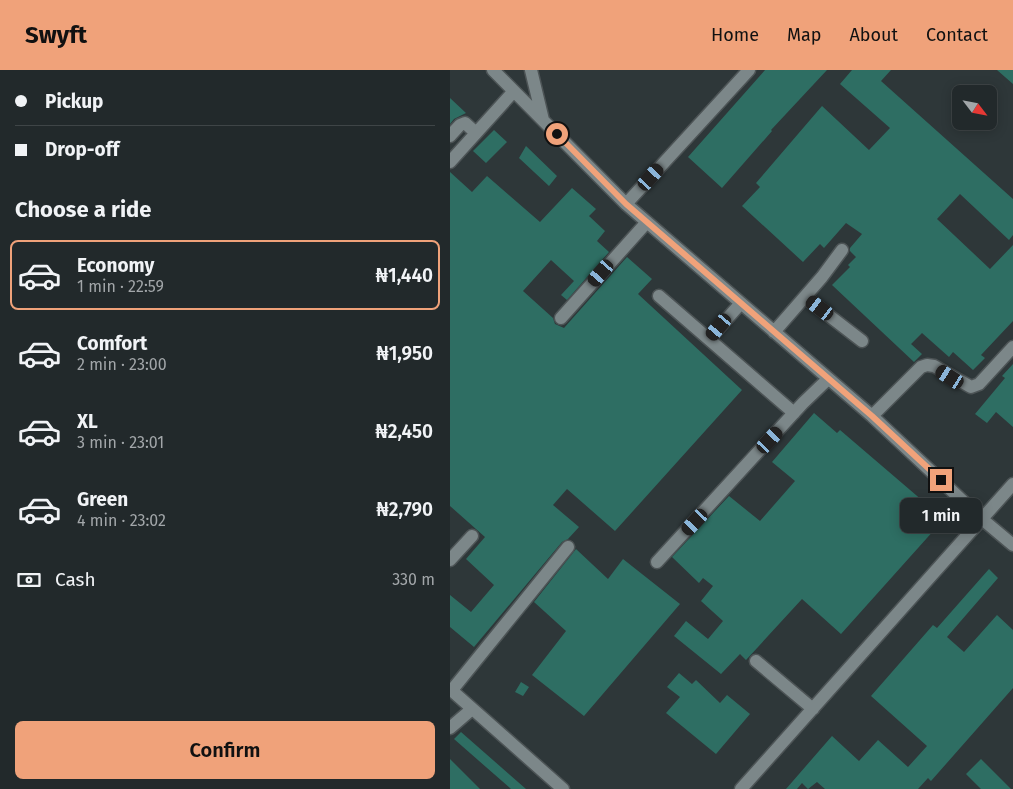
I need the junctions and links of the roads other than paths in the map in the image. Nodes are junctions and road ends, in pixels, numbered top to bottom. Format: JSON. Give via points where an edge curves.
{"nodes":[{"id":1,"x":493,"y":70,"type":"edge"},
{"id":2,"x":530,"y":70,"type":"edge"},
{"id":3,"x":749,"y":70,"type":"edge"},
{"id":4,"x":514,"y":91,"type":"junction"},
{"id":5,"x":544,"y":120,"type":"junction"},
{"id":6,"x":476,"y":133,"type":"junction"},
{"id":7,"x":450,"y":136,"type":"edge"},
{"id":8,"x":450,"y":162,"type":"edge"},
{"id":9,"x":626,"y":204,"type":"junction"},
{"id":10,"x":648,"y":222,"type":"junction"},
{"id":11,"x":842,"y":250,"type":"dead end"},
{"id":12,"x":659,"y":296,"type":"dead end"},
{"id":13,"x":805,"y":297,"type":"junction"},
{"id":14,"x":741,"y":303,"type":"junction"},
{"id":15,"x":561,"y":318,"type":"dead end"},
{"id":16,"x":774,"y":332,"type":"junction"},
{"id":17,"x":709,"y":339,"type":"junction"},
{"id":18,"x":862,"y":341,"type":"dead end"},
{"id":19,"x":1013,"y":348,"type":"edge"},
{"id":20,"x":828,"y":379,"type":"junction"},
{"id":21,"x":794,"y":413,"type":"junction"},
{"id":22,"x":872,"y":416,"type":"junction"},
{"id":23,"x":1013,"y":484,"type":"edge"},
{"id":24,"x":982,"y":518,"type":"junction"},
{"id":25,"x":472,"y":536,"type":"dead end"},
{"id":26,"x":1013,"y":545,"type":"edge"},
{"id":27,"x":568,"y":547,"type":"dead end"},
{"id":28,"x":450,"y":560,"type":"edge"},
{"id":29,"x":657,"y":562,"type":"dead end"},
{"id":30,"x":756,"y":661,"type":"dead end"},
{"id":31,"x":451,"y":690,"type":"edge"},
{"id":32,"x":472,"y":709,"type":"junction"},
{"id":33,"x":812,"y":709,"type":"junction"},
{"id":34,"x":450,"y":728,"type":"edge"},
{"id":35,"x":563,"y":789,"type":"edge"},
{"id":36,"x":741,"y":789,"type":"edge"}],
"edges":[{"from":1,"to":4,"type":"street"},
{"from":2,"to":5,"type":"street"},
{"from":3,"to":9,"type":"street"},
{"from":4,"to":5,"type":"street"},
{"from":4,"to":6,"type":"street"},
{"from":5,"to":9,"type":"street"},
{"from":6,"to":7,"type":"street","via":[[465,123],[460,124]]},
{"from":6,"to":8,"type":"street"},
{"from":9,"to":10,"type":"street"},
{"from":10,"to":14,"type":"street"},
{"from":10,"to":15,"type":"street"},
{"from":11,"to":13,"type":"street"},
{"from":12,"to":17,"type":"street"},
{"from":13,"to":16,"type":"street"},
{"from":13,"to":18,"type":"street"},
{"from":14,"to":16,"type":"street"},
{"from":14,"to":17,"type":"street"},
{"from":16,"to":20,"type":"street"},
{"from":17,"to":21,"type":"street"},
{"from":19,"to":22,"type":"street","via":[[979,384],[971,387],[934,366],[921,367]]},
{"from":20,"to":21,"type":"street"},
{"from":20,"to":22,"type":"street"},
{"from":21,"to":29,"type":"street"},
{"from":22,"to":24,"type":"street"},
{"from":23,"to":24,"type":"street"},
{"from":24,"to":26,"type":"street"},
{"from":24,"to":33,"type":"street"},
{"from":25,"to":28,"type":"street"},
{"from":27,"to":31,"type":"street"},
{"from":30,"to":33,"type":"street"},
{"from":31,"to":32,"type":"street"},
{"from":32,"to":34,"type":"street"},
{"from":32,"to":35,"type":"street"},
{"from":33,"to":36,"type":"street"}]}
